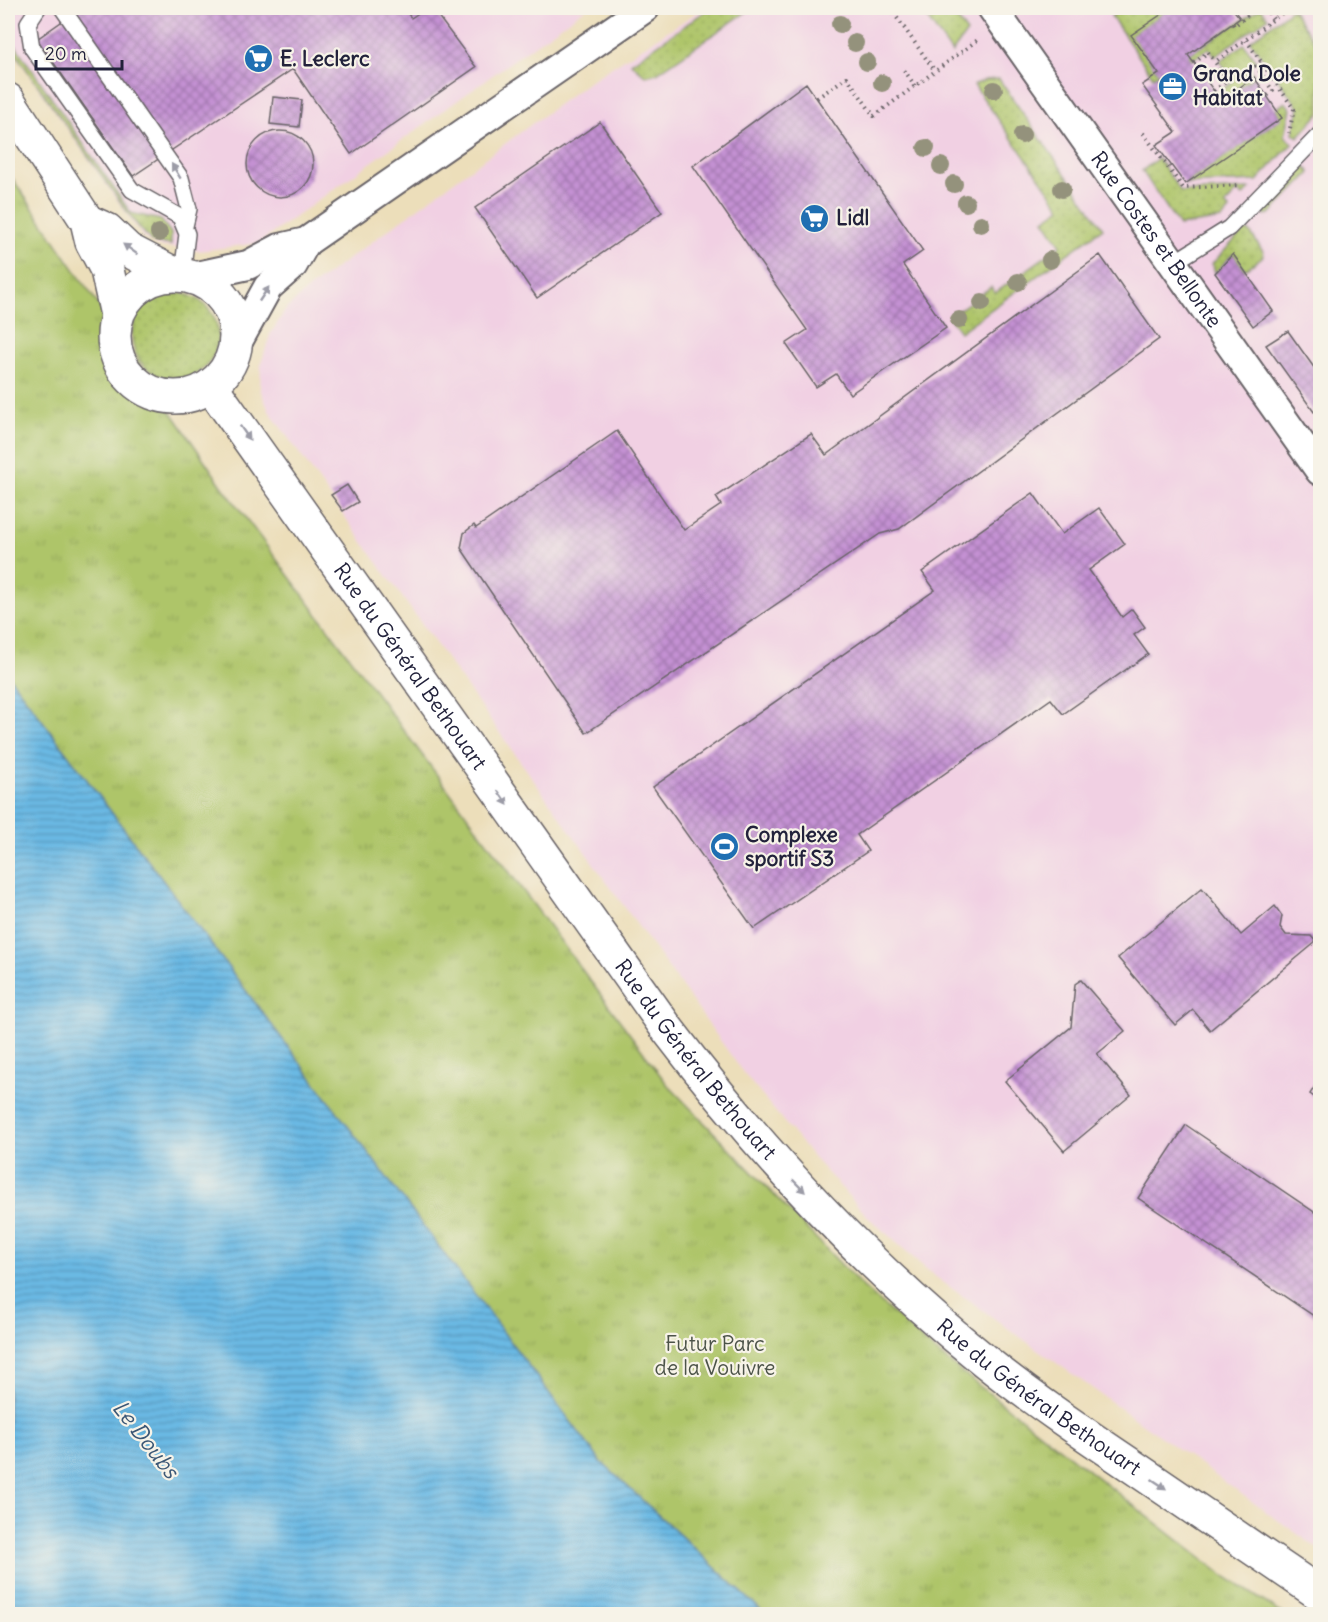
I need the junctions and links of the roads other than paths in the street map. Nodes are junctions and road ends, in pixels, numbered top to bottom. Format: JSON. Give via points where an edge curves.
{"nodes":[{"id":1,"x":19,"y":8,"type":"edge"},
{"id":2,"x":38,"y":8,"type":"edge"},
{"id":3,"x":62,"y":8,"type":"edge"},
{"id":4,"x":645,"y":8,"type":"edge"},
{"id":5,"x":992,"y":8,"type":"edge"},
{"id":6,"x":28,"y":22,"type":"junction"},
{"id":7,"x":8,"y":100,"type":"edge"},
{"id":8,"x":1320,"y":134,"type":"edge"},
{"id":9,"x":87,"y":221,"type":"junction"},
{"id":10,"x":185,"y":226,"type":"junction"},
{"id":11,"x":306,"y":243,"type":"junction"},
{"id":12,"x":1173,"y":263,"type":"junction"},
{"id":13,"x":183,"y":275,"type":"junction"},
{"id":14,"x":117,"y":315,"type":"junction"},
{"id":15,"x":236,"y":345,"type":"junction"},
{"id":16,"x":211,"y":386,"type":"junction"},
{"id":17,"x":1320,"y":471,"type":"edge"},
{"id":18,"x":1320,"y":1594,"type":"edge"}],
"edges":[{"from":1,"to":6,"type":"lane"},
{"from":2,"to":6,"type":"lane"},
{"from":10,"to":3,"type":"lane","one_way":true,"via":[[189,209],[181,178]]},
{"from":4,"to":11,"type":"street"},
{"from":5,"to":12,"type":"street","name":"Rue Costes et Bellonte"},
{"from":6,"to":10,"type":"lane","via":[[32,48],[132,190],[173,212]]},
{"from":7,"to":9,"type":"street"},
{"from":8,"to":12,"type":"lane","via":[[1229,228]]},
{"from":13,"to":9,"type":"street","one_way":true,"via":[[128,250],[107,230]]},
{"from":9,"to":14,"type":"street","via":[[92,242],[107,270]]},
{"from":10,"to":13,"type":"lane"},
{"from":11,"to":13,"type":"street","via":[[280,248],[248,266]]},
{"from":15,"to":11,"type":"street","one_way":true,"via":[[268,287],[293,265]]},
{"from":12,"to":17,"type":"street","name":"Rue Costes et Bellonte"},
{"from":13,"to":14,"type":"street","via":[[152,278],[129,295]]},
{"from":13,"to":15,"type":"street","via":[[212,287],[227,303],[235,323]]},
{"from":14,"to":16,"type":"street","via":[[115,350],[125,372],[138,385],[153,394],[177,398]]},
{"from":15,"to":16,"type":"street","via":[[228,368]]},
{"from":16,"to":18,"type":"street","name":"Rue du Général Bethouart","one_way":true,"via":[[668,1030],[772,1158],[885,1272],[984,1361]]}]}
